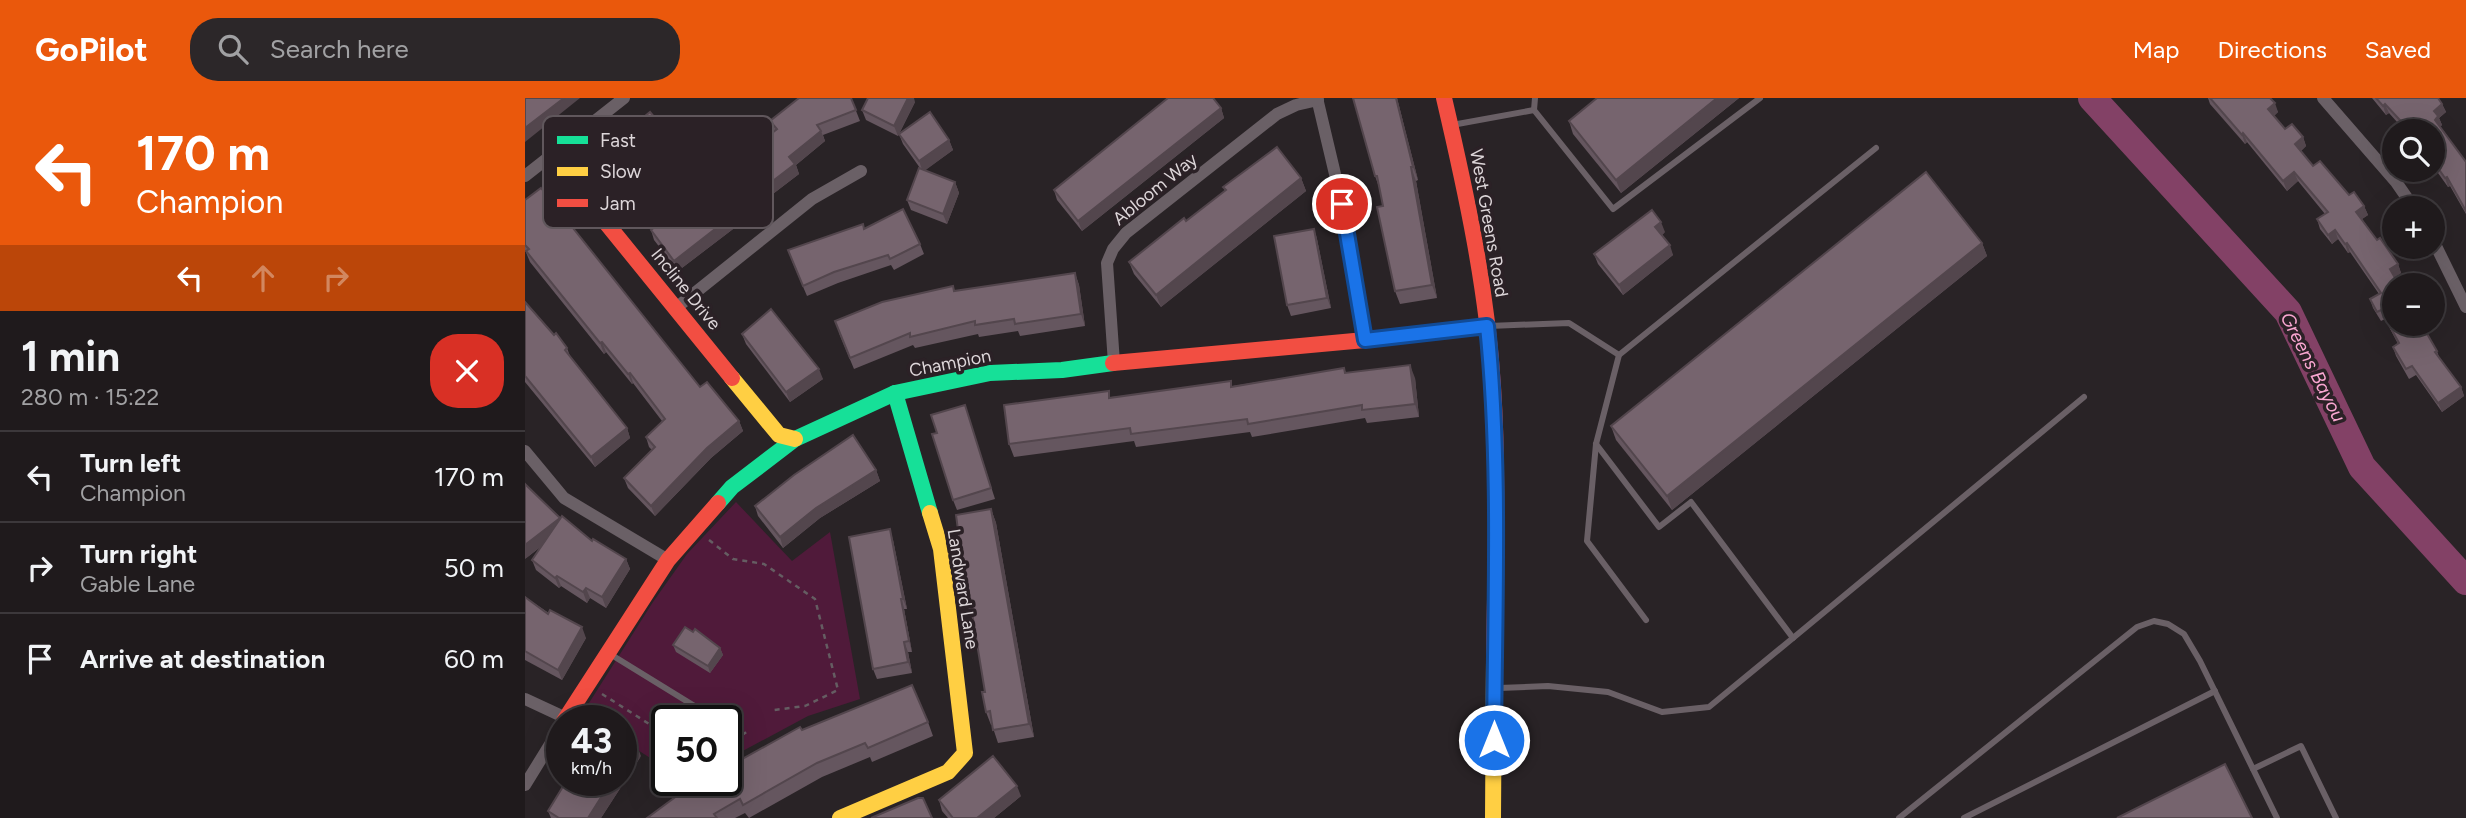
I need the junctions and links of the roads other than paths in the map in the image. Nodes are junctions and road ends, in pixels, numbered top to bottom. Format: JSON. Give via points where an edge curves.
{"nodes":[{"id":1,"x":624,"y":98,"type":"edge"},
{"id":2,"x":1444,"y":98,"type":"edge"},
{"id":3,"x":1535,"y":98,"type":"edge"},
{"id":4,"x":1760,"y":98,"type":"edge"},
{"id":5,"x":2323,"y":98,"type":"edge"},
{"id":6,"x":1317,"y":99,"type":"edge"},
{"id":7,"x":1534,"y":110,"type":"junction"},
{"id":8,"x":601,"y":116,"type":"edge"},
{"id":9,"x":1450,"y":125,"type":"junction"},
{"id":10,"x":1877,"y":148,"type":"dead end"},
{"id":11,"x":543,"y":161,"type":"edge"},
{"id":12,"x":861,"y":171,"type":"dead end"},
{"id":13,"x":525,"y":176,"type":"edge"},
{"id":14,"x":2406,"y":196,"type":"edge"},
{"id":15,"x":611,"y":228,"type":"edge"},
{"id":16,"x":2442,"y":259,"type":"edge"},
{"id":17,"x":676,"y":307,"type":"junction"},
{"id":18,"x":2466,"y":307,"type":"edge"},
{"id":19,"x":1487,"y":326,"type":"junction"},
{"id":20,"x":1365,"y":340,"type":"junction"},
{"id":21,"x":1619,"y":355,"type":"junction"},
{"id":22,"x":1114,"y":363,"type":"junction"},
{"id":23,"x":895,"y":393,"type":"junction"},
{"id":24,"x":2084,"y":397,"type":"dead end"},
{"id":25,"x":795,"y":439,"type":"junction"},
{"id":26,"x":1595,"y":443,"type":"junction"},
{"id":27,"x":525,"y":451,"type":"edge"},
{"id":28,"x":668,"y":560,"type":"junction"},
{"id":29,"x":1646,"y":620,"type":"dead end"},
{"id":30,"x":1793,"y":638,"type":"junction"},
{"id":31,"x":608,"y":653,"type":"junction"},
{"id":32,"x":1494,"y":688,"type":"junction"},
{"id":33,"x":2215,"y":691,"type":"junction"},
{"id":34,"x":525,"y":699,"type":"edge"},
{"id":35,"x":575,"y":705,"type":"edge"},
{"id":36,"x":693,"y":705,"type":"edge"},
{"id":37,"x":546,"y":711,"type":"edge"},
{"id":38,"x":546,"y":751,"type":"edge"},
{"id":39,"x":2253,"y":769,"type":"junction"},
{"id":40,"x":525,"y":785,"type":"edge"},
{"id":41,"x":840,"y":818,"type":"edge"},
{"id":42,"x":1493,"y":818,"type":"edge"},
{"id":43,"x":1899,"y":818,"type":"edge"},
{"id":44,"x":1964,"y":818,"type":"edge"},
{"id":45,"x":2277,"y":818,"type":"edge"},
{"id":46,"x":2336,"y":818,"type":"edge"}],
"edges":[{"from":1,"to":8,"type":"street"},
{"from":2,"to":9,"type":"street","name":"West Greens Road"},
{"from":3,"to":7,"type":"lane"},
{"from":4,"to":7,"type":"lane","via":[[1613,209]]},
{"from":5,"to":14,"type":"street"},
{"from":6,"to":20,"type":"street","via":[[1348,229]]},
{"from":6,"to":22,"type":"street","name":"Abloom Way","via":[[1277,114],[1126,233],[1113,249],[1107,263]]},
{"from":7,"to":9,"type":"lane"},
{"from":9,"to":19,"type":"street","name":"West Greens Road"},
{"from":10,"to":21,"type":"lane"},
{"from":11,"to":13,"type":"street"},
{"from":12,"to":17,"type":"street","via":[[812,200]]},
{"from":15,"to":17,"type":"street","name":"Incline Drive"},
{"from":16,"to":18,"type":"street"},
{"from":17,"to":25,"type":"street","name":"Incline Drive","via":[[779,435]]},
{"from":19,"to":20,"type":"street","name":"Champion"},
{"from":19,"to":21,"type":"lane","via":[[1569,323]]},
{"from":19,"to":32,"type":"street","name":"West Greens Road","via":[[1496,454]]},
{"from":20,"to":22,"type":"street","name":"Champion"},
{"from":21,"to":26,"type":"lane"},
{"from":22,"to":23,"type":"street","name":"Champion","via":[[990,373]]},
{"from":23,"to":25,"type":"street","name":"Champion"},
{"from":23,"to":41,"type":"street","name":"Landward Lane","via":[[941,549],[965,753],[948,772]]},
{"from":24,"to":30,"type":"lane"},
{"from":25,"to":28,"type":"street","name":"Champion","via":[[731,487]]},
{"from":26,"to":29,"type":"lane","via":[[1587,541]]},
{"from":26,"to":30,"type":"lane","via":[[1659,527],[1691,502]]},
{"from":27,"to":28,"type":"street","via":[[563,498]]},
{"from":28,"to":31,"type":"street","name":"Champion"},
{"from":30,"to":32,"type":"lane","via":[[1709,707],[1662,712],[1608,692],[1548,686]]},
{"from":31,"to":35,"type":"street","name":"Champion"},
{"from":31,"to":36,"type":"lane"},
{"from":32,"to":42,"type":"street","name":"West Greens Road"},
{"from":33,"to":39,"type":"lane"},
{"from":33,"to":43,"type":"lane","via":[[2184,634],[2154,621],[2137,627]]},
{"from":33,"to":44,"type":"lane"},
{"from":34,"to":37,"type":"street"},
{"from":38,"to":40,"type":"street","name":"Champion"},
{"from":39,"to":45,"type":"lane"},
{"from":39,"to":46,"type":"lane","via":[[2301,746]]}]}
